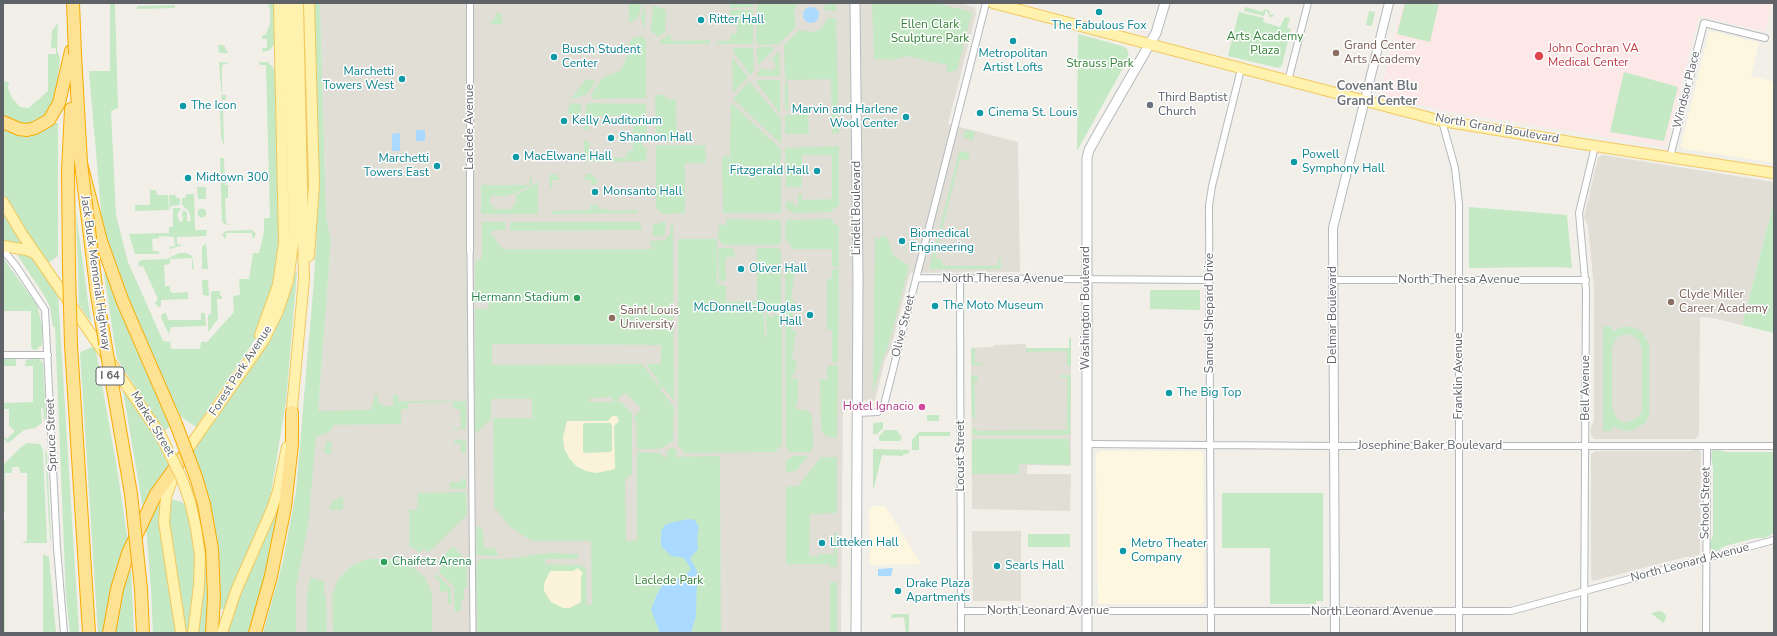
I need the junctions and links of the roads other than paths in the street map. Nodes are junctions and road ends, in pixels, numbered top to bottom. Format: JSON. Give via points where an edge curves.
{"nodes":[{"id":1,"x":73,"y":3,"type":"edge"},
{"id":2,"x":78,"y":3,"type":"edge"},
{"id":3,"x":279,"y":3,"type":"edge"},
{"id":4,"x":289,"y":3,"type":"edge"},
{"id":5,"x":298,"y":3,"type":"edge"},
{"id":6,"x":309,"y":3,"type":"edge"},
{"id":7,"x":470,"y":3,"type":"edge"},
{"id":8,"x":854,"y":3,"type":"edge"},
{"id":9,"x":986,"y":3,"type":"edge"},
{"id":10,"x":993,"y":3,"type":"edge"},
{"id":11,"x":1165,"y":3,"type":"edge"},
{"id":12,"x":1308,"y":3,"type":"edge"},
{"id":13,"x":1390,"y":3,"type":"edge"},
{"id":14,"x":76,"y":36,"type":"junction"},
{"id":15,"x":1765,"y":38,"type":"dead end"},
{"id":16,"x":1149,"y":45,"type":"junction"},
{"id":17,"x":1241,"y":69,"type":"junction"},
{"id":18,"x":1288,"y":81,"type":"junction"},
{"id":19,"x":1364,"y":101,"type":"junction"},
{"id":20,"x":1442,"y":121,"type":"junction"},
{"id":21,"x":3,"y":122,"type":"edge"},
{"id":22,"x":1595,"y":146,"type":"junction"},
{"id":23,"x":1670,"y":157,"type":"junction"},
{"id":24,"x":82,"y":163,"type":"junction"},
{"id":25,"x":1774,"y":173,"type":"edge"},
{"id":26,"x":3,"y":202,"type":"edge"},
{"id":27,"x":3,"y":246,"type":"edge"},
{"id":28,"x":3,"y":250,"type":"edge"},
{"id":29,"x":470,"y":250,"type":"joint"},
{"id":30,"x":36,"y":254,"type":"junction"},
{"id":31,"x":916,"y":278,"type":"junction"},
{"id":32,"x":304,"y":279,"type":"junction"},
{"id":33,"x":960,"y":279,"type":"junction"},
{"id":34,"x":1086,"y":280,"type":"junction"},
{"id":35,"x":1210,"y":280,"type":"junction"},
{"id":36,"x":1333,"y":280,"type":"junction"},
{"id":37,"x":1586,"y":280,"type":"junction"},
{"id":38,"x":1458,"y":281,"type":"junction"},
{"id":39,"x":3,"y":355,"type":"edge"},
{"id":40,"x":48,"y":355,"type":"junction"},
{"id":41,"x":242,"y":373,"type":"junction"},
{"id":42,"x":292,"y":412,"type":"junction"},
{"id":43,"x":856,"y":413,"type":"junction"},
{"id":44,"x":1086,"y":444,"type":"junction"},
{"id":45,"x":1211,"y":445,"type":"junction"},
{"id":46,"x":1585,"y":445,"type":"junction"},
{"id":47,"x":1334,"y":446,"type":"junction"},
{"id":48,"x":1459,"y":446,"type":"junction"},
{"id":49,"x":1706,"y":446,"type":"junction"},
{"id":50,"x":1774,"y":446,"type":"edge"},
{"id":51,"x":182,"y":458,"type":"junction"},
{"id":52,"x":1774,"y":540,"type":"edge"},
{"id":53,"x":1705,"y":558,"type":"junction"},
{"id":54,"x":1584,"y":592,"type":"junction"},
{"id":55,"x":961,"y":611,"type":"junction"},
{"id":56,"x":1087,"y":611,"type":"junction"},
{"id":57,"x":1211,"y":612,"type":"junction"},
{"id":58,"x":1335,"y":612,"type":"junction"},
{"id":59,"x":1458,"y":612,"type":"junction"},
{"id":60,"x":64,"y":633,"type":"edge"},
{"id":61,"x":89,"y":633,"type":"edge"},
{"id":62,"x":109,"y":633,"type":"edge"},
{"id":63,"x":143,"y":633,"type":"edge"},
{"id":64,"x":181,"y":633,"type":"edge"},
{"id":65,"x":193,"y":633,"type":"edge"},
{"id":66,"x":212,"y":633,"type":"edge"},
{"id":67,"x":222,"y":633,"type":"edge"},
{"id":68,"x":255,"y":633,"type":"edge"},
{"id":69,"x":472,"y":633,"type":"edge"},
{"id":70,"x":856,"y":633,"type":"edge"},
{"id":71,"x":961,"y":633,"type":"edge"},
{"id":72,"x":1087,"y":633,"type":"edge"},
{"id":73,"x":1212,"y":633,"type":"edge"},
{"id":74,"x":1335,"y":633,"type":"edge"},
{"id":75,"x":1459,"y":633,"type":"edge"},
{"id":76,"x":1584,"y":633,"type":"edge"},
{"id":77,"x":1706,"y":633,"type":"edge"}],
"edges":[{"from":1,"to":24,"type":"highway","name":"Jack Buck Memorial Highway","number":"I 64","bridge":true},
{"from":2,"to":14,"type":"highway","name":"Jack Buck Memorial Highway"},
{"from":3,"to":41,"type":"main road","via":[[284,225],[282,266],[272,306]]},
{"from":4,"to":41,"type":"main road","name":"Forest Park Avenue","via":[[293,251],[288,282],[276,317]]},
{"from":5,"to":32,"type":"main road"},
{"from":6,"to":32,"type":"main road","via":[[314,185],[311,241]]},
{"from":7,"to":29,"type":"street","name":"Laclede Avenue"},
{"from":8,"to":43,"type":"main road","name":"Lindell Boulevard","via":[[858,281]]},
{"from":9,"to":31,"type":"street","name":"Olive Street"},
{"from":10,"to":16,"type":"main road","name":"North Grand Boulevard"},
{"from":11,"to":16,"type":"main road","name":"Washington Boulevard","via":[[1156,33]]},
{"from":12,"to":18,"type":"street"},
{"from":13,"to":19,"type":"street","name":"Delmar Boulevard"},
{"from":14,"to":21,"type":"highway","via":[[59,103],[49,120],[27,130]]},
{"from":14,"to":61,"type":"highway","name":"Jack Buck Memorial Highway","bridge":true,"via":[[68,164],[69,269],[71,346]]},
{"from":15,"to":23,"type":"street","name":"Windsor Place","via":[[1704,23]]},
{"from":16,"to":17,"type":"main road","name":"North Grand Boulevard"},
{"from":16,"to":34,"type":"main road","name":"Washington Boulevard","via":[[1089,150]]},
{"from":17,"to":18,"type":"main road","name":"North Grand Boulevard"},
{"from":17,"to":35,"type":"street","name":"Samuel Shepard Drive","via":[[1211,192]]},
{"from":18,"to":19,"type":"main road","name":"North Grand Boulevard"},
{"from":19,"to":20,"type":"main road","name":"North Grand Boulevard"},
{"from":19,"to":36,"type":"street","name":"Delmar Boulevard","via":[[1333,228]]},
{"from":20,"to":22,"type":"main road","name":"North Grand Boulevard"},
{"from":20,"to":38,"type":"street","name":"Franklin Avenue","via":[[1451,149],[1458,187]]},
{"from":22,"to":23,"type":"main road","name":"North Grand Boulevard"},
{"from":22,"to":37,"type":"street","name":"Bell Avenue","via":[[1579,213]]},
{"from":23,"to":25,"type":"main road","name":"North Grand Boulevard"},
{"from":24,"to":63,"type":"highway","name":"Jack Buck Memorial Highway","number":"I 64","bridge":true,"via":[[97,295],[131,494]]},
{"from":24,"to":66,"type":"highway","bridge":true,"via":[[105,255],[176,424],[206,512],[212,549]]},
{"from":26,"to":30,"type":"main road","name":"Market Street"},
{"from":27,"to":30,"type":"main road"},
{"from":28,"to":40,"type":"street","name":"Spruce Street","via":[[45,310]]},
{"from":29,"to":69,"type":"street"},
{"from":30,"to":65,"type":"main road","name":"Market Street","bridge":true,"via":[[160,434],[176,466],[190,502],[200,556]]},
{"from":31,"to":33,"type":"street","name":"North Theresa Avenue"},
{"from":31,"to":43,"type":"street","name":"Olive Street","via":[[883,408],[875,413]]},
{"from":32,"to":42,"type":"main road"},
{"from":33,"to":34,"type":"street","name":"North Theresa Avenue"},
{"from":33,"to":55,"type":"street","name":"Locust Street"},
{"from":34,"to":35,"type":"street","name":"North Theresa Avenue"},
{"from":34,"to":44,"type":"main road","name":"Washington Boulevard"},
{"from":35,"to":45,"type":"street","name":"Samuel Shepard Drive"},
{"from":36,"to":38,"type":"street","name":"North Theresa Avenue"},
{"from":36,"to":47,"type":"street","name":"Delmar Boulevard"},
{"from":37,"to":38,"type":"street","name":"North Theresa Avenue"},
{"from":37,"to":46,"type":"street","name":"Bell Avenue"},
{"from":38,"to":48,"type":"street","name":"Franklin Avenue"},
{"from":39,"to":40,"type":"street"},
{"from":40,"to":60,"type":"street","name":"Spruce Street","via":[[57,548]]},
{"from":41,"to":51,"type":"main road","name":"Forest Park Avenue"},
{"from":42,"to":67,"type":"main road","via":[[278,491],[236,591]]},
{"from":42,"to":68,"type":"highway","via":[[292,444],[282,520],[271,576]]},
{"from":43,"to":70,"type":"main road"},
{"from":44,"to":45,"type":"street","name":"Josephine Baker Boulevard"},
{"from":44,"to":56,"type":"main road","name":"Washington Boulevard"},
{"from":45,"to":47,"type":"street","name":"Josephine Baker Boulevard"},
{"from":45,"to":57,"type":"street","name":"Samuel Shepard Drive"},
{"from":46,"to":48,"type":"street","name":"Josephine Baker Boulevard"},
{"from":46,"to":49,"type":"street","name":"Josephine Baker Boulevard"},
{"from":46,"to":54,"type":"street","name":"Bell Avenue"},
{"from":47,"to":48,"type":"street","name":"Josephine Baker Boulevard"},
{"from":47,"to":58,"type":"street","name":"Delmar Boulevard"},
{"from":48,"to":59,"type":"street","name":"Franklin Avenue"},
{"from":49,"to":50,"type":"street","name":"Josephine Baker Boulevard"},
{"from":49,"to":53,"type":"street","name":"School Street"},
{"from":51,"to":62,"type":"highway","via":[[156,494],[128,553],[117,589]]},
{"from":51,"to":64,"type":"main road","name":"Forest Park Avenue","via":[[168,493],[164,522]]},
{"from":52,"to":53,"type":"street","name":"North Leonard Avenue"},
{"from":53,"to":54,"type":"street","name":"North Leonard Avenue"},
{"from":53,"to":77,"type":"street","name":"School Street"},
{"from":54,"to":59,"type":"street","name":"North Leonard Avenue","via":[[1511,611]]},
{"from":54,"to":76,"type":"street","name":"Bell Avenue"},
{"from":55,"to":56,"type":"street","name":"North Leonard Avenue"},
{"from":55,"to":71,"type":"street","name":"Locust Street"},
{"from":56,"to":57,"type":"street","name":"North Leonard Avenue"},
{"from":56,"to":72,"type":"main road","name":"Washington Boulevard"},
{"from":57,"to":58,"type":"street","name":"North Leonard Avenue"},
{"from":57,"to":73,"type":"street","name":"Samuel Shepard Drive"},
{"from":58,"to":59,"type":"street","name":"North Leonard Avenue"},
{"from":58,"to":74,"type":"street","name":"Delmar Boulevard"},
{"from":59,"to":75,"type":"street","name":"Franklin Avenue"}]}
